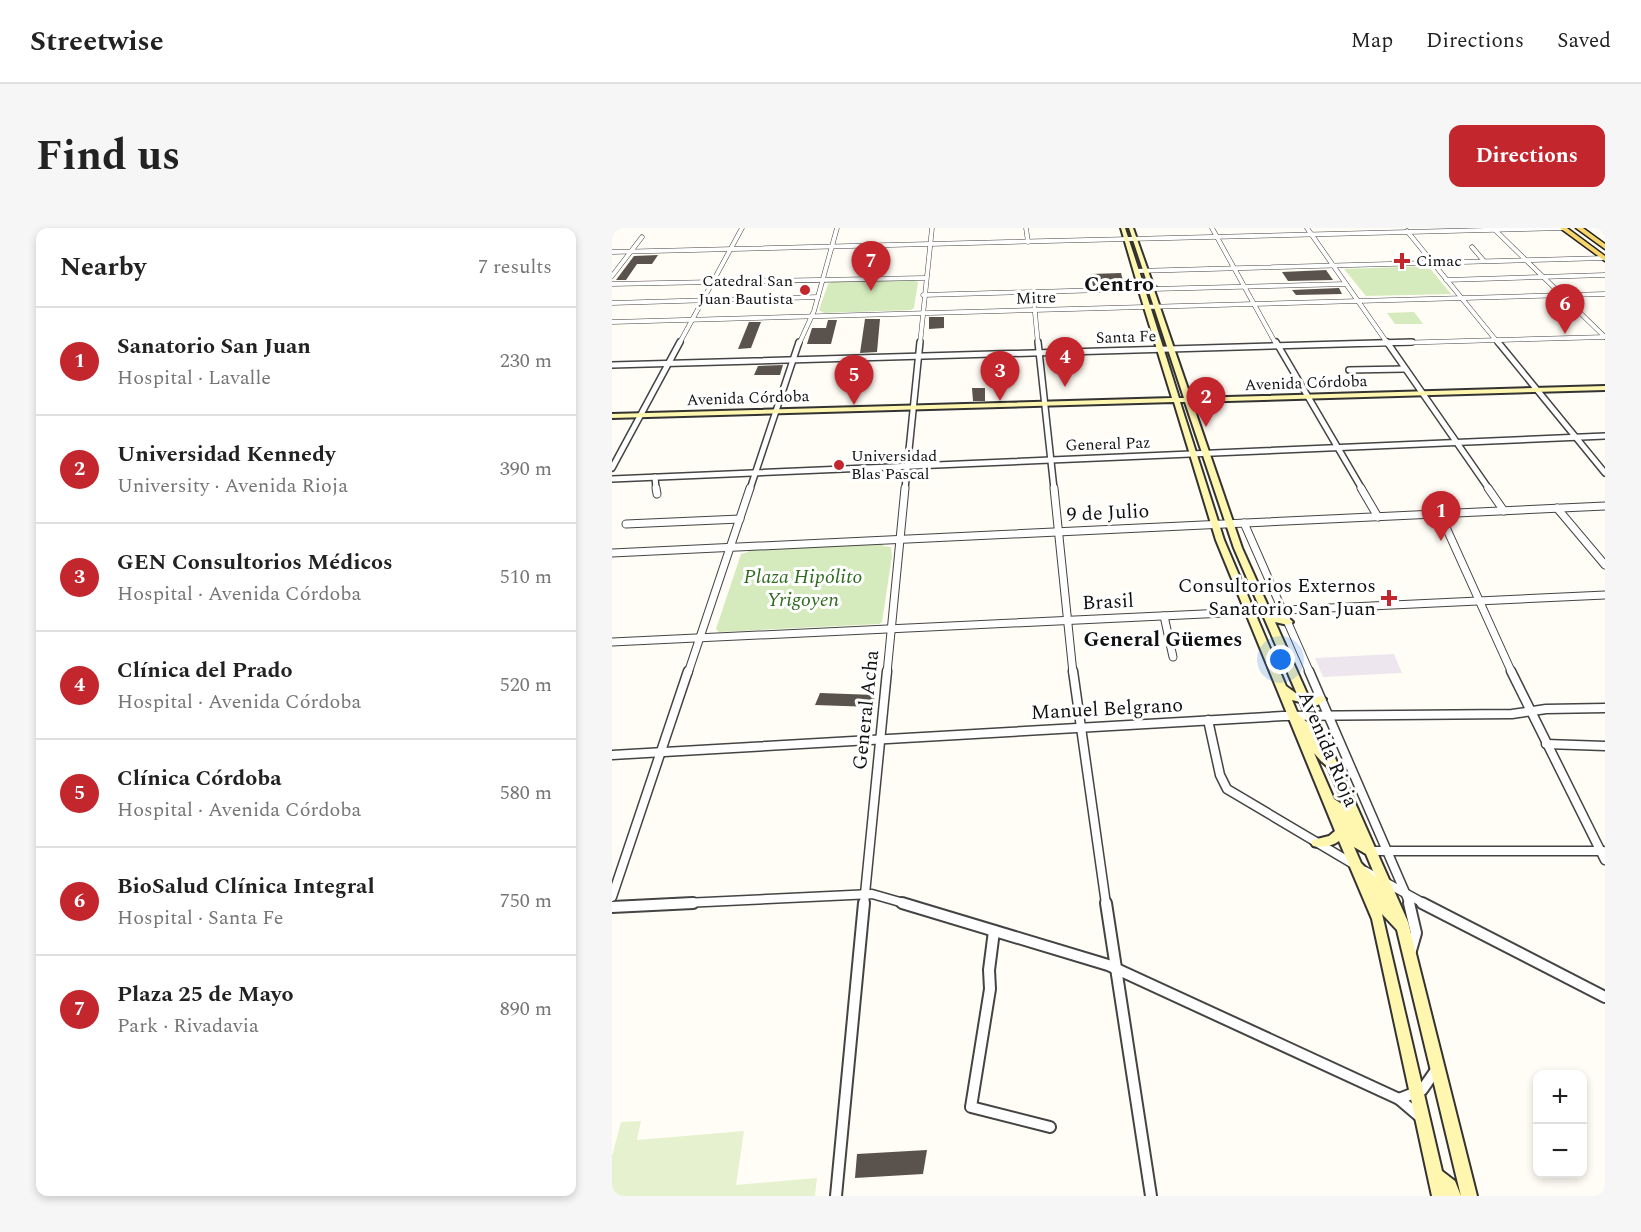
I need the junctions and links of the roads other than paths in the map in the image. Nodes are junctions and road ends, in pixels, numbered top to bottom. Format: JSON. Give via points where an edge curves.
{"nodes":[{"id":1,"x":742,"y":228,"type":"edge"},
{"id":2,"x":837,"y":228,"type":"edge"},
{"id":3,"x":932,"y":228,"type":"edge"},
{"id":4,"x":1026,"y":228,"type":"edge"},
{"id":5,"x":1123,"y":228,"type":"edge"},
{"id":6,"x":1131,"y":228,"type":"edge"},
{"id":7,"x":1171,"y":228,"type":"edge"},
{"id":8,"x":1212,"y":228,"type":"edge"},
{"id":9,"x":1307,"y":228,"type":"edge"},
{"id":10,"x":1563,"y":228,"type":"edge"},
{"id":11,"x":1579,"y":228,"type":"edge"},
{"id":12,"x":1494,"y":229,"type":"edge"},
{"id":13,"x":1406,"y":230,"type":"edge"},
{"id":14,"x":1311,"y":235,"type":"junction"},
{"id":15,"x":642,"y":237,"type":"dead end"},
{"id":16,"x":1217,"y":237,"type":"junction"},
{"id":17,"x":1176,"y":238,"type":"junction"},
{"id":18,"x":1126,"y":239,"type":"junction"},
{"id":19,"x":1135,"y":239,"type":"junction"},
{"id":20,"x":1028,"y":242,"type":"junction"},
{"id":21,"x":930,"y":244,"type":"junction"},
{"id":22,"x":870,"y":246,"type":"junction"},
{"id":23,"x":831,"y":247,"type":"junction"},
{"id":24,"x":1472,"y":247,"type":"dead end"},
{"id":25,"x":1605,"y":247,"type":"edge"},
{"id":26,"x":730,"y":249,"type":"junction"},
{"id":27,"x":612,"y":252,"type":"edge"},
{"id":28,"x":631,"y":252,"type":"junction"},
{"id":29,"x":867,"y":256,"type":"dead end"},
{"id":30,"x":1605,"y":259,"type":"edge"},
{"id":31,"x":1526,"y":260,"type":"junction"},
{"id":32,"x":1484,"y":261,"type":"junction"},
{"id":33,"x":1432,"y":263,"type":"junction"},
{"id":34,"x":1333,"y":265,"type":"junction"},
{"id":35,"x":1234,"y":268,"type":"junction"},
{"id":36,"x":1145,"y":270,"type":"junction"},
{"id":37,"x":1136,"y":271,"type":"junction"},
{"id":38,"x":1605,"y":275,"type":"edge"},
{"id":39,"x":612,"y":276,"type":"edge"},
{"id":40,"x":1543,"y":277,"type":"junction"},
{"id":41,"x":925,"y":278,"type":"junction"},
{"id":42,"x":823,"y":280,"type":"junction"},
{"id":43,"x":1446,"y":280,"type":"junction"},
{"id":44,"x":712,"y":282,"type":"junction"},
{"id":45,"x":1344,"y":282,"type":"junction"},
{"id":46,"x":612,"y":284,"type":"edge"},
{"id":47,"x":1244,"y":285,"type":"junction"},
{"id":48,"x":1141,"y":288,"type":"junction"},
{"id":49,"x":1151,"y":288,"type":"junction"},
{"id":50,"x":1033,"y":292,"type":"junction"},
{"id":51,"x":1605,"y":294,"type":"edge"},
{"id":52,"x":923,"y":295,"type":"junction"},
{"id":53,"x":1562,"y":295,"type":"junction"},
{"id":54,"x":818,"y":297,"type":"junction"},
{"id":55,"x":1461,"y":298,"type":"junction"},
{"id":56,"x":702,"y":300,"type":"junction"},
{"id":57,"x":1357,"y":301,"type":"junction"},
{"id":58,"x":612,"y":303,"type":"edge"},
{"id":59,"x":1254,"y":304,"type":"junction"},
{"id":60,"x":1157,"y":306,"type":"junction"},
{"id":61,"x":1147,"y":307,"type":"junction"},
{"id":62,"x":1035,"y":310,"type":"junction"},
{"id":63,"x":922,"y":312,"type":"junction"},
{"id":64,"x":810,"y":316,"type":"junction"},
{"id":65,"x":692,"y":320,"type":"junction"},
{"id":66,"x":612,"y":322,"type":"edge"},
{"id":67,"x":1605,"y":337,"type":"edge"},
{"id":68,"x":1495,"y":339,"type":"junction"},
{"id":69,"x":1386,"y":342,"type":"junction"},
{"id":70,"x":1277,"y":345,"type":"junction"},
{"id":71,"x":1160,"y":348,"type":"junction"},
{"id":72,"x":1171,"y":348,"type":"junction"},
{"id":73,"x":1039,"y":352,"type":"junction"},
{"id":74,"x":919,"y":355,"type":"junction"},
{"id":75,"x":794,"y":360,"type":"junction"},
{"id":76,"x":669,"y":363,"type":"junction"},
{"id":77,"x":612,"y":364,"type":"edge"},
{"id":78,"x":1405,"y":369,"type":"junction"},
{"id":79,"x":1350,"y":370,"type":"dead end"},
{"id":80,"x":1605,"y":388,"type":"edge"},
{"id":81,"x":1539,"y":392,"type":"junction"},
{"id":82,"x":1605,"y":393,"type":"edge"},
{"id":83,"x":1423,"y":395,"type":"junction"},
{"id":84,"x":1309,"y":398,"type":"junction"},
{"id":85,"x":1176,"y":402,"type":"junction"},
{"id":86,"x":1189,"y":402,"type":"junction"},
{"id":87,"x":1045,"y":406,"type":"junction"},
{"id":88,"x":914,"y":410,"type":"junction"},
{"id":89,"x":775,"y":414,"type":"junction"},
{"id":90,"x":612,"y":416,"type":"edge"},
{"id":91,"x":640,"y":417,"type":"junction"},
{"id":92,"x":612,"y":421,"type":"edge"},
{"id":93,"x":1605,"y":436,"type":"edge"},
{"id":94,"x":1576,"y":437,"type":"junction"},
{"id":95,"x":1456,"y":443,"type":"junction"},
{"id":96,"x":1337,"y":448,"type":"junction"},
{"id":97,"x":1206,"y":453,"type":"junction"},
{"id":98,"x":1192,"y":454,"type":"junction"},
{"id":99,"x":1051,"y":460,"type":"junction"},
{"id":100,"x":909,"y":466,"type":"junction"},
{"id":101,"x":612,"y":468,"type":"edge"},
{"id":102,"x":755,"y":473,"type":"junction"},
{"id":103,"x":1605,"y":473,"type":"edge"},
{"id":104,"x":655,"y":477,"type":"junction"},
{"id":105,"x":612,"y":479,"type":"edge"},
{"id":106,"x":657,"y":494,"type":"dead end"},
{"id":107,"x":1605,"y":506,"type":"edge"},
{"id":108,"x":1557,"y":508,"type":"junction"},
{"id":109,"x":1504,"y":511,"type":"junction"},
{"id":110,"x":1440,"y":514,"type":"junction"},
{"id":111,"x":1378,"y":517,"type":"junction"},
{"id":112,"x":740,"y":519,"type":"junction"},
{"id":113,"x":1244,"y":523,"type":"junction"},
{"id":114,"x":626,"y":524,"type":"dead end"},
{"id":115,"x":1215,"y":524,"type":"junction"},
{"id":116,"x":1229,"y":524,"type":"junction"},
{"id":117,"x":1059,"y":532,"type":"junction"},
{"id":118,"x":901,"y":540,"type":"junction"},
{"id":119,"x":730,"y":548,"type":"junction"},
{"id":120,"x":1238,"y":548,"type":"junction"},
{"id":121,"x":612,"y":553,"type":"edge"},
{"id":122,"x":1605,"y":565,"type":"edge"},
{"id":123,"x":1237,"y":582,"type":"junction"},
{"id":124,"x":1605,"y":595,"type":"edge"},
{"id":125,"x":1478,"y":600,"type":"junction"},
{"id":126,"x":1283,"y":609,"type":"junction"},
{"id":127,"x":1249,"y":611,"type":"junction"},
{"id":128,"x":1164,"y":616,"type":"junction"},
{"id":129,"x":1270,"y":617,"type":"junction"},
{"id":130,"x":1068,"y":620,"type":"junction"},
{"id":131,"x":1288,"y":622,"type":"junction"},
{"id":132,"x":892,"y":629,"type":"junction"},
{"id":133,"x":1259,"y":634,"type":"junction"},
{"id":134,"x":700,"y":638,"type":"junction"},
{"id":135,"x":612,"y":642,"type":"edge"},
{"id":136,"x":1173,"y":657,"type":"dead end"},
{"id":137,"x":1281,"y":686,"type":"junction"},
{"id":138,"x":1312,"y":705,"type":"junction"},
{"id":139,"x":1605,"y":708,"type":"edge"},
{"id":140,"x":1530,"y":711,"type":"junction"},
{"id":141,"x":1328,"y":715,"type":"junction"},
{"id":142,"x":1293,"y":716,"type":"junction"},
{"id":143,"x":1209,"y":720,"type":"junction"},
{"id":144,"x":1079,"y":727,"type":"junction"},
{"id":145,"x":881,"y":739,"type":"junction"},
{"id":146,"x":1546,"y":744,"type":"junction"},
{"id":147,"x":1605,"y":746,"type":"edge"},
{"id":148,"x":662,"y":752,"type":"junction"},
{"id":149,"x":612,"y":755,"type":"edge"},
{"id":150,"x":1333,"y":764,"type":"junction"},
{"id":151,"x":1329,"y":801,"type":"junction"},
{"id":152,"x":1342,"y":832,"type":"junction"},
{"id":153,"x":1317,"y":843,"type":"junction"},
{"id":154,"x":1371,"y":851,"type":"junction"},
{"id":155,"x":1387,"y":851,"type":"junction"},
{"id":156,"x":1602,"y":851,"type":"edge"},
{"id":157,"x":1605,"y":860,"type":"edge"},
{"id":158,"x":1356,"y":866,"type":"junction"},
{"id":159,"x":1384,"y":882,"type":"junction"},
{"id":160,"x":866,"y":894,"type":"junction"},
{"id":161,"x":1407,"y":895,"type":"junction"},
{"id":162,"x":612,"y":897,"type":"edge"},
{"id":163,"x":612,"y":907,"type":"edge"},
{"id":164,"x":994,"y":931,"type":"junction"},
{"id":165,"x":1404,"y":931,"type":"junction"},
{"id":166,"x":1410,"y":954,"type":"junction"},
{"id":167,"x":1116,"y":969,"type":"junction"},
{"id":168,"x":1605,"y":997,"type":"edge"},
{"id":169,"x":1436,"y":1064,"type":"junction"},
{"id":170,"x":1417,"y":1093,"type":"junction"},
{"id":171,"x":1400,"y":1099,"type":"junction"},
{"id":172,"x":1424,"y":1122,"type":"junction"},
{"id":173,"x":1050,"y":1127,"type":"dead end"},
{"id":174,"x":1435,"y":1175,"type":"junction"},
{"id":175,"x":836,"y":1196,"type":"edge"},
{"id":176,"x":1151,"y":1196,"type":"edge"},
{"id":177,"x":1440,"y":1196,"type":"edge"},
{"id":178,"x":1453,"y":1196,"type":"edge"},
{"id":179,"x":1469,"y":1196,"type":"edge"}],
"edges":[{"from":1,"to":26,"type":"street"},
{"from":2,"to":23,"type":"street"},
{"from":3,"to":21,"type":"street","name":"General Acha"},
{"from":4,"to":20,"type":"street"},
{"from":5,"to":18,"type":"main road","name":"Avenida Rioja"},
{"from":6,"to":19,"type":"main road","name":"Avenida Rioja"},
{"from":7,"to":17,"type":"street"},
{"from":8,"to":16,"type":"street"},
{"from":9,"to":14,"type":"street"},
{"from":10,"to":12,"type":"street"},
{"from":10,"to":30,"type":"main road"},
{"from":11,"to":25,"type":"main road"},
{"from":12,"to":13,"type":"street"},
{"from":12,"to":31,"type":"street"},
{"from":13,"to":14,"type":"street"},
{"from":13,"to":33,"type":"street"},
{"from":14,"to":16,"type":"street"},
{"from":14,"to":34,"type":"street"},
{"from":15,"to":28,"type":"street"},
{"from":16,"to":17,"type":"street"},
{"from":16,"to":35,"type":"street"},
{"from":17,"to":19,"type":"street"},
{"from":18,"to":19,"type":"street"},
{"from":18,"to":20,"type":"street"},
{"from":18,"to":37,"type":"main road","name":"Avenida Rioja"},
{"from":19,"to":36,"type":"main road","name":"Avenida Rioja"},
{"from":20,"to":21,"type":"street"},
{"from":21,"to":22,"type":"street"},
{"from":21,"to":41,"type":"street","name":"General Acha"},
{"from":22,"to":23,"type":"street"},
{"from":22,"to":29,"type":"street"},
{"from":23,"to":26,"type":"street"},
{"from":23,"to":42,"type":"street"},
{"from":24,"to":32,"type":"street"},
{"from":26,"to":28,"type":"street"},
{"from":26,"to":44,"type":"street"},
{"from":27,"to":28,"type":"street"},
{"from":28,"to":39,"type":"street"},
{"from":30,"to":31,"type":"street"},
{"from":31,"to":32,"type":"street"},
{"from":31,"to":40,"type":"street"},
{"from":32,"to":33,"type":"street"},
{"from":33,"to":34,"type":"street"},
{"from":33,"to":43,"type":"street"},
{"from":34,"to":35,"type":"street"},
{"from":34,"to":45,"type":"street"},
{"from":35,"to":36,"type":"street"},
{"from":35,"to":47,"type":"street"},
{"from":36,"to":37,"type":"street"},
{"from":36,"to":49,"type":"main road","name":"Avenida Rioja"},
{"from":37,"to":48,"type":"main road","name":"Avenida Rioja"},
{"from":38,"to":40,"type":"street"},
{"from":40,"to":43,"type":"street"},
{"from":40,"to":53,"type":"street"},
{"from":41,"to":42,"type":"street"},
{"from":41,"to":52,"type":"street","name":"General Acha"},
{"from":42,"to":44,"type":"street"},
{"from":42,"to":54,"type":"street"},
{"from":43,"to":55,"type":"street"},
{"from":44,"to":46,"type":"street"},
{"from":44,"to":56,"type":"street"},
{"from":45,"to":47,"type":"street"},
{"from":45,"to":57,"type":"street"},
{"from":47,"to":49,"type":"street"},
{"from":47,"to":59,"type":"street"},
{"from":48,"to":49,"type":"main road"},
{"from":48,"to":50,"type":"street"},
{"from":48,"to":61,"type":"main road","name":"Avenida Rioja"},
{"from":49,"to":60,"type":"main road","name":"Avenida Rioja"},
{"from":50,"to":52,"type":"street"},
{"from":50,"to":62,"type":"street"},
{"from":51,"to":53,"type":"street","name":"Mitre"},
{"from":52,"to":63,"type":"street","name":"General Acha"},
{"from":53,"to":55,"type":"street","name":"Mitre"},
{"from":53,"to":67,"type":"street"},
{"from":54,"to":56,"type":"street"},
{"from":54,"to":64,"type":"street"},
{"from":55,"to":57,"type":"street","name":"Mitre"},
{"from":55,"to":68,"type":"street"},
{"from":56,"to":58,"type":"street"},
{"from":56,"to":65,"type":"street"},
{"from":57,"to":59,"type":"street","name":"Mitre"},
{"from":57,"to":69,"type":"street"},
{"from":59,"to":60,"type":"street","name":"Mitre"},
{"from":59,"to":70,"type":"street"},
{"from":60,"to":61,"type":"street","name":"Mitre"},
{"from":60,"to":72,"type":"main road","name":"Avenida Rioja"},
{"from":61,"to":62,"type":"street","name":"Mitre"},
{"from":61,"to":71,"type":"main road","name":"Avenida Rioja"},
{"from":62,"to":63,"type":"street","name":"Mitre"},
{"from":62,"to":73,"type":"street"},
{"from":63,"to":64,"type":"street","name":"Mitre"},
{"from":63,"to":74,"type":"street","name":"General Acha"},
{"from":64,"to":65,"type":"street","name":"Mitre"},
{"from":64,"to":75,"type":"street"},
{"from":65,"to":66,"type":"street","name":"Mitre"},
{"from":65,"to":76,"type":"street"},
{"from":67,"to":68,"type":"street","name":"Santa Fe"},
{"from":68,"to":69,"type":"street","name":"Santa Fe"},
{"from":68,"to":81,"type":"street"},
{"from":69,"to":70,"type":"street","name":"Santa Fe"},
{"from":69,"to":78,"type":"street"},
{"from":70,"to":72,"type":"street","name":"Santa Fe"},
{"from":70,"to":84,"type":"street"},
{"from":71,"to":72,"type":"street","name":"Santa Fe"},
{"from":71,"to":73,"type":"street","name":"Santa Fe"},
{"from":71,"to":85,"type":"main road","name":"Avenida Rioja"},
{"from":72,"to":86,"type":"main road","name":"Avenida Rioja"},
{"from":73,"to":74,"type":"street","name":"Santa Fe"},
{"from":73,"to":87,"type":"street"},
{"from":74,"to":75,"type":"street","name":"Santa Fe"},
{"from":74,"to":88,"type":"street","name":"General Acha"},
{"from":75,"to":76,"type":"street","name":"Santa Fe"},
{"from":75,"to":89,"type":"street"},
{"from":76,"to":77,"type":"street","name":"Santa Fe"},
{"from":76,"to":91,"type":"street"},
{"from":78,"to":79,"type":"street"},
{"from":78,"to":83,"type":"street"},
{"from":80,"to":81,"type":"main road","name":"Avenida Córdoba"},
{"from":81,"to":82,"type":"main road","name":"Avenida Córdoba"},
{"from":81,"to":83,"type":"main road","name":"Avenida Córdoba"},
{"from":81,"to":94,"type":"street"},
{"from":83,"to":84,"type":"main road","name":"Avenida Córdoba"},
{"from":83,"to":95,"type":"street"},
{"from":84,"to":86,"type":"main road","name":"Avenida Córdoba"},
{"from":84,"to":96,"type":"street"},
{"from":85,"to":86,"type":"main road","name":"Avenida Córdoba"},
{"from":85,"to":87,"type":"main road","name":"Avenida Córdoba"},
{"from":85,"to":98,"type":"main road","name":"Avenida Rioja"},
{"from":86,"to":97,"type":"main road","name":"Avenida Rioja"},
{"from":87,"to":88,"type":"main road","name":"Avenida Córdoba"},
{"from":87,"to":99,"type":"street"},
{"from":88,"to":89,"type":"main road","name":"Avenida Córdoba"},
{"from":88,"to":100,"type":"street","name":"General Acha"},
{"from":89,"to":91,"type":"main road","name":"Avenida Córdoba"},
{"from":89,"to":102,"type":"street"},
{"from":90,"to":91,"type":"main road","name":"Avenida Córdoba"},
{"from":91,"to":92,"type":"main road","name":"Avenida Córdoba"},
{"from":91,"to":101,"type":"street"},
{"from":93,"to":94,"type":"street","name":"General Paz"},
{"from":94,"to":95,"type":"street","name":"General Paz"},
{"from":94,"to":103,"type":"street"},
{"from":95,"to":96,"type":"street","name":"General Paz"},
{"from":95,"to":109,"type":"street"},
{"from":96,"to":97,"type":"street","name":"General Paz"},
{"from":96,"to":111,"type":"street"},
{"from":97,"to":98,"type":"street","name":"General Paz"},
{"from":97,"to":116,"type":"main road","name":"Avenida Rioja"},
{"from":98,"to":99,"type":"street","name":"General Paz"},
{"from":98,"to":115,"type":"main road","name":"Avenida Rioja"},
{"from":99,"to":100,"type":"street","name":"General Paz"},
{"from":99,"to":117,"type":"street"},
{"from":100,"to":102,"type":"street","name":"General Paz"},
{"from":100,"to":118,"type":"street","name":"General Acha"},
{"from":102,"to":104,"type":"street","name":"General Paz"},
{"from":102,"to":112,"type":"street"},
{"from":104,"to":105,"type":"street","name":"General Paz"},
{"from":104,"to":106,"type":"street"},
{"from":107,"to":108,"type":"street","name":"9 de Julio"},
{"from":108,"to":109,"type":"street","name":"9 de Julio"},
{"from":108,"to":122,"type":"street"},
{"from":109,"to":110,"type":"street","name":"9 de Julio"},
{"from":110,"to":111,"type":"street","name":"9 de Julio"},
{"from":110,"to":125,"type":"street"},
{"from":111,"to":113,"type":"street","name":"9 de Julio"},
{"from":112,"to":114,"type":"street"},
{"from":112,"to":119,"type":"street"},
{"from":113,"to":116,"type":"street","name":"9 de Julio"},
{"from":113,"to":126,"type":"street","name":"Avenida Rioja"},
{"from":115,"to":116,"type":"street","name":"9 de Julio"},
{"from":115,"to":117,"type":"street","name":"9 de Julio"},
{"from":115,"to":120,"type":"main road"},
{"from":115,"to":123,"type":"main road","name":"Avenida Rioja"},
{"from":116,"to":120,"type":"main road","name":"Avenida Rioja"},
{"from":117,"to":118,"type":"street","name":"9 de Julio"},
{"from":117,"to":130,"type":"street"},
{"from":118,"to":119,"type":"street","name":"9 de Julio"},
{"from":118,"to":132,"type":"street","name":"General Acha"},
{"from":119,"to":121,"type":"street","name":"9 de Julio"},
{"from":119,"to":134,"type":"street"},
{"from":120,"to":129,"type":"main road","name":"Avenida Rioja"},
{"from":123,"to":127,"type":"main road","name":"Avenida Rioja"},
{"from":123,"to":129,"type":"main road"},
{"from":124,"to":125,"type":"street","name":"Brasil"},
{"from":125,"to":126,"type":"street","name":"Brasil"},
{"from":125,"to":140,"type":"street"},
{"from":126,"to":129,"type":"street","name":"Brasil"},
{"from":126,"to":131,"type":"street","name":"Avenida Rioja"},
{"from":127,"to":128,"type":"street","name":"Brasil"},
{"from":127,"to":129,"type":"street","name":"Brasil"},
{"from":127,"to":133,"type":"main road","name":"Avenida Rioja"},
{"from":128,"to":130,"type":"street","name":"Brasil"},
{"from":128,"to":136,"type":"street"},
{"from":129,"to":131,"type":"main road"},
{"from":129,"to":133,"type":"main road"},
{"from":129,"to":138,"type":"main road","name":"Avenida Rioja"},
{"from":130,"to":132,"type":"street","name":"Brasil"},
{"from":130,"to":144,"type":"street"},
{"from":131,"to":138,"type":"street","name":"Avenida Rioja"},
{"from":132,"to":134,"type":"street","name":"Brasil"},
{"from":132,"to":145,"type":"street","name":"General Acha"},
{"from":133,"to":137,"type":"main road","name":"Avenida Rioja"},
{"from":134,"to":135,"type":"street","name":"Brasil"},
{"from":134,"to":148,"type":"street"},
{"from":137,"to":138,"type":"main road"},
{"from":137,"to":142,"type":"main road","name":"Avenida Rioja"},
{"from":138,"to":141,"type":"street","name":"Avenida Rioja"},
{"from":138,"to":141,"type":"street","name":"Manuel Belgrano"},
{"from":138,"to":142,"type":"street","name":"Manuel Belgrano"},
{"from":138,"to":150,"type":"main road","name":"Avenida Rioja"},
{"from":139,"to":140,"type":"street","name":"Manuel Belgrano"},
{"from":140,"to":141,"type":"street","name":"Manuel Belgrano"},
{"from":140,"to":146,"type":"street"},
{"from":141,"to":155,"type":"street","name":"Avenida Rioja"},
{"from":142,"to":143,"type":"street","name":"Manuel Belgrano"},
{"from":142,"to":150,"type":"main road","via":[[1307,726],[1320,755]]},
{"from":142,"to":151,"type":"main road","name":"Avenida Rioja"},
{"from":143,"to":144,"type":"street","name":"Manuel Belgrano"},
{"from":143,"to":153,"type":"street","via":[[1220,775],[1227,789]]},
{"from":144,"to":145,"type":"street","name":"Manuel Belgrano"},
{"from":144,"to":167,"type":"street"},
{"from":145,"to":148,"type":"street","name":"Manuel Belgrano"},
{"from":145,"to":160,"type":"street","name":"General Acha"},
{"from":146,"to":147,"type":"street"},
{"from":146,"to":156,"type":"street"},
{"from":148,"to":149,"type":"street","name":"Manuel Belgrano"},
{"from":148,"to":162,"type":"street"},
{"from":150,"to":154,"type":"main road","name":"Avenida Rioja"},
{"from":151,"to":152,"type":"main road","name":"Avenida Rioja"},
{"from":151,"to":154,"type":"main road","via":[[1343,810],[1357,843]]},
{"from":152,"to":153,"type":"main road","via":[[1333,840]]},
{"from":152,"to":158,"type":"main road","name":"Avenida Rioja"},
{"from":153,"to":158,"type":"street"},
{"from":154,"to":155,"type":"street"},
{"from":154,"to":159,"type":"main road","name":"Avenida Rioja"},
{"from":155,"to":156,"type":"street"},
{"from":155,"to":161,"type":"street","name":"Avenida Rioja"},
{"from":156,"to":157,"type":"street"},
{"from":158,"to":159,"type":"street"},
{"from":158,"to":165,"type":"main road","via":[[1374,883],[1387,911]]},
{"from":158,"to":170,"type":"main road","name":"Avenida Rioja","via":[[1381,927]]},
{"from":159,"to":161,"type":"street"},
{"from":159,"to":165,"type":"main road","name":"Avenida Rioja"},
{"from":160,"to":163,"type":"street"},
{"from":160,"to":164,"type":"street"},
{"from":160,"to":175,"type":"street","name":"General Acha"},
{"from":161,"to":166,"type":"street","name":"Avenida Rioja","via":[[1417,934]]},
{"from":161,"to":168,"type":"street"},
{"from":164,"to":167,"type":"street"},
{"from":164,"to":173,"type":"street","via":[[990,989],[970,1107]]},
{"from":165,"to":166,"type":"main road","name":"Avenida Rioja"},
{"from":166,"to":169,"type":"main road","name":"Avenida Rioja"},
{"from":167,"to":171,"type":"street"},
{"from":167,"to":176,"type":"street"},
{"from":169,"to":170,"type":"street","via":[[1429,1084]]},
{"from":169,"to":179,"type":"main road","name":"Avenida Rioja"},
{"from":170,"to":171,"type":"street"},
{"from":170,"to":172,"type":"main road","name":"Avenida Rioja"},
{"from":171,"to":172,"type":"street"},
{"from":172,"to":174,"type":"main road","name":"Avenida Rioja"},
{"from":174,"to":177,"type":"main road","name":"Avenida Rioja"},
{"from":174,"to":178,"type":"main road","via":[[1449,1186]]}]}
